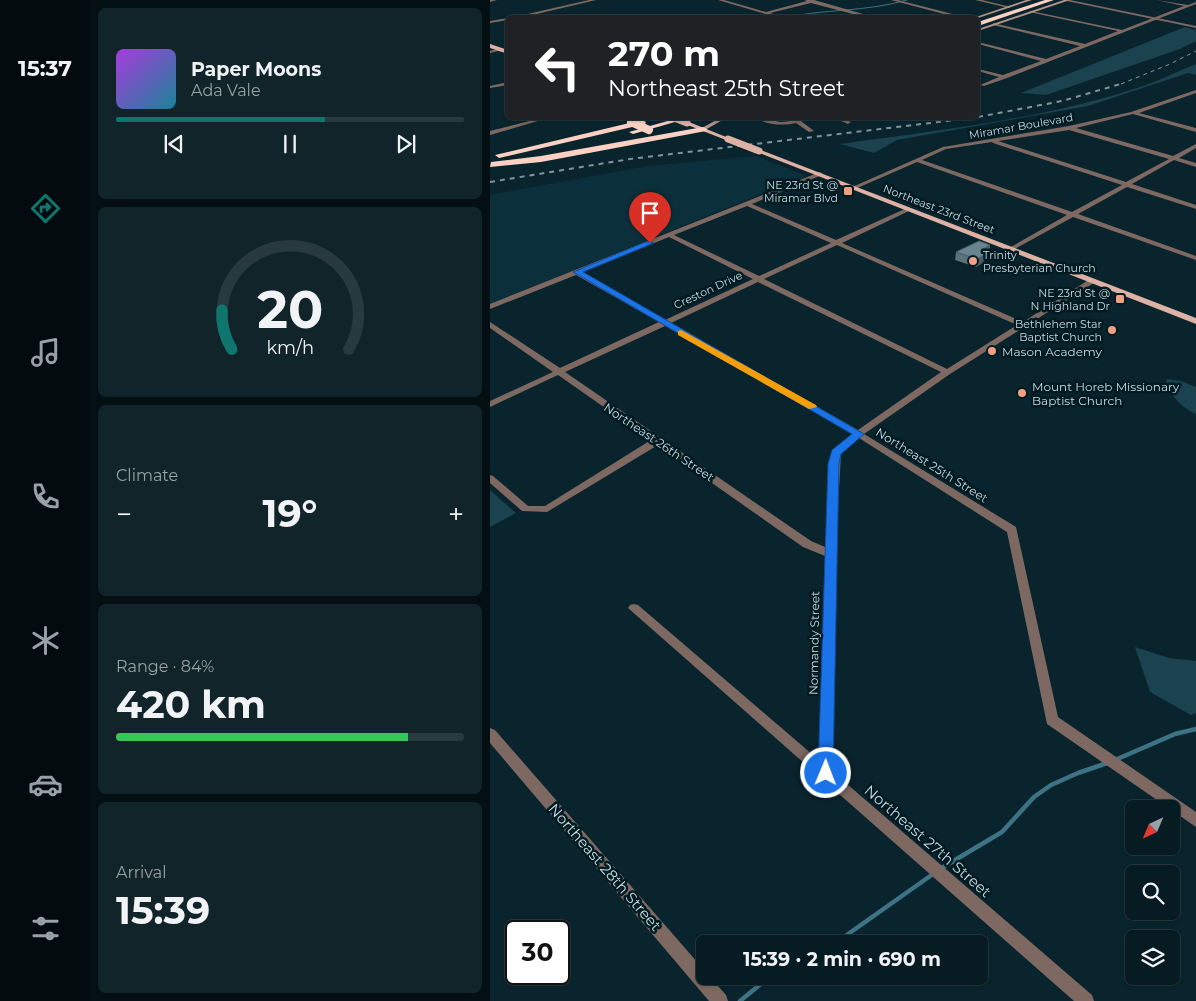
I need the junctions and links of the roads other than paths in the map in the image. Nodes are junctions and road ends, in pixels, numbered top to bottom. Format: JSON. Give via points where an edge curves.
{"nodes":[{"id":1,"x":496,"y":0,"type":"edge"},
{"id":2,"x":594,"y":0,"type":"edge"},
{"id":3,"x":720,"y":0,"type":"edge"},
{"id":4,"x":811,"y":0,"type":"edge"},
{"id":5,"x":892,"y":0,"type":"edge"},
{"id":6,"x":978,"y":0,"type":"edge"},
{"id":7,"x":1030,"y":0,"type":"edge"},
{"id":8,"x":1044,"y":0,"type":"edge"},
{"id":9,"x":1051,"y":0,"type":"edge"},
{"id":10,"x":1066,"y":0,"type":"edge"},
{"id":11,"x":1158,"y":0,"type":"edge"},
{"id":12,"x":490,"y":1,"type":"edge"},
{"id":13,"x":1196,"y":3,"type":"edge"},
{"id":14,"x":1189,"y":6,"type":"junction"},
{"id":15,"x":1009,"y":7,"type":"junction"},
{"id":16,"x":767,"y":12,"type":"junction"},
{"id":17,"x":1031,"y":12,"type":"junction"},
{"id":18,"x":526,"y":15,"type":"edge"},
{"id":19,"x":776,"y":15,"type":"edge"},
{"id":20,"x":864,"y":15,"type":"edge"},
{"id":21,"x":954,"y":15,"type":"edge"},
{"id":22,"x":980,"y":16,"type":"edge"},
{"id":23,"x":505,"y":19,"type":"edge"},
{"id":24,"x":1155,"y":19,"type":"junction"},
{"id":25,"x":490,"y":22,"type":"edge"},
{"id":26,"x":980,"y":22,"type":"edge"},
{"id":27,"x":980,"y":22,"type":"edge"},
{"id":28,"x":994,"y":24,"type":"junction"},
{"id":29,"x":1196,"y":27,"type":"edge"},
{"id":30,"x":980,"y":29,"type":"edge"},
{"id":31,"x":1122,"y":32,"type":"junction"},
{"id":32,"x":980,"y":44,"type":"edge"},
{"id":33,"x":490,"y":46,"type":"edge"},
{"id":34,"x":1087,"y":46,"type":"junction"},
{"id":35,"x":500,"y":50,"type":"junction"},
{"id":36,"x":505,"y":51,"type":"edge"},
{"id":37,"x":490,"y":52,"type":"edge"},
{"id":38,"x":1048,"y":61,"type":"junction"},
{"id":39,"x":980,"y":71,"type":"edge"},
{"id":40,"x":1005,"y":77,"type":"junction"},
{"id":41,"x":505,"y":84,"type":"edge"},
{"id":42,"x":982,"y":85,"type":"dead end"},
{"id":43,"x":490,"y":88,"type":"edge"},
{"id":44,"x":1196,"y":91,"type":"edge"},
{"id":45,"x":1183,"y":96,"type":"junction"},
{"id":46,"x":1196,"y":100,"type":"edge"},
{"id":47,"x":1133,"y":113,"type":"junction"},
{"id":48,"x":538,"y":120,"type":"edge"},
{"id":49,"x":617,"y":120,"type":"edge"},
{"id":50,"x":653,"y":120,"type":"edge"},
{"id":51,"x":686,"y":120,"type":"edge"},
{"id":52,"x":720,"y":120,"type":"edge"},
{"id":53,"x":764,"y":120,"type":"edge"},
{"id":54,"x":799,"y":120,"type":"edge"},
{"id":55,"x":842,"y":120,"type":"edge"},
{"id":56,"x":796,"y":121,"type":"junction"},
{"id":57,"x":848,"y":122,"type":"dead end"},
{"id":58,"x":1070,"y":128,"type":"junction"},
{"id":59,"x":704,"y":129,"type":"junction"},
{"id":60,"x":1196,"y":130,"type":"edge"},
{"id":61,"x":811,"y":131,"type":"dead end"},
{"id":62,"x":490,"y":134,"type":"edge"},
{"id":63,"x":647,"y":134,"type":"junction"},
{"id":64,"x":993,"y":142,"type":"junction"},
{"id":65,"x":1196,"y":146,"type":"edge"},
{"id":66,"x":1174,"y":159,"type":"junction"},
{"id":67,"x":490,"y":160,"type":"edge"},
{"id":68,"x":917,"y":160,"type":"junction"},
{"id":69,"x":1196,"y":165,"type":"edge"},
{"id":70,"x":820,"y":174,"type":"junction"},
{"id":71,"x":1127,"y":185,"type":"junction"},
{"id":72,"x":853,"y":188,"type":"junction"},
{"id":73,"x":748,"y":204,"type":"junction"},
{"id":74,"x":1196,"y":207,"type":"edge"},
{"id":75,"x":909,"y":209,"type":"junction"},
{"id":76,"x":1074,"y":215,"type":"junction"},
{"id":77,"x":669,"y":236,"type":"junction"},
{"id":78,"x":836,"y":243,"type":"junction"},
{"id":79,"x":1011,"y":249,"type":"junction"},
{"id":80,"x":1196,"y":258,"type":"edge"},
{"id":81,"x":577,"y":272,"type":"junction"},
{"id":82,"x":756,"y":280,"type":"junction"},
{"id":83,"x":1093,"y":281,"type":"junction"},
{"id":84,"x":490,"y":307,"type":"edge"},
{"id":85,"x":1196,"y":321,"type":"edge"},
{"id":86,"x":663,"y":322,"type":"junction"},
{"id":87,"x":490,"y":324,"type":"edge"},
{"id":88,"x":1024,"y":324,"type":"junction"},
{"id":89,"x":558,"y":372,"type":"junction"},
{"id":90,"x":947,"y":372,"type":"junction"},
{"id":91,"x":490,"y":404,"type":"edge"},
{"id":92,"x":858,"y":434,"type":"junction"},
{"id":93,"x":657,"y":441,"type":"junction"},
{"id":94,"x":490,"y":478,"type":"edge"},
{"id":95,"x":831,"y":554,"type":"junction"},
{"id":96,"x":634,"y":608,"type":"dead end"},
{"id":97,"x":490,"y":734,"type":"edge"},
{"id":98,"x":826,"y":773,"type":"junction"},
{"id":99,"x":1196,"y":820,"type":"edge"},
{"id":100,"x":720,"y":1001,"type":"edge"},
{"id":101,"x":1086,"y":1001,"type":"edge"}],
"edges":[{"from":1,"to":12,"type":"street"},
{"from":2,"to":18,"type":"street"},
{"from":3,"to":16,"type":"street"},
{"from":4,"to":16,"type":"street"},
{"from":4,"to":20,"type":"street"},
{"from":5,"to":21,"type":"street"},
{"from":6,"to":15,"type":"street"},
{"from":7,"to":15,"type":"main road"},
{"from":8,"to":26,"type":"highway"},
{"from":9,"to":27,"type":"highway"},
{"from":10,"to":17,"type":"main road"},
{"from":10,"to":24,"type":"street"},
{"from":11,"to":14,"type":"street"},
{"from":13,"to":14,"type":"street"},
{"from":14,"to":24,"type":"street"},
{"from":15,"to":22,"type":"main road"},
{"from":16,"to":19,"type":"street"},
{"from":17,"to":28,"type":"main road"},
{"from":17,"to":31,"type":"street"},
{"from":23,"to":25,"type":"street"},
{"from":24,"to":29,"type":"street"},
{"from":24,"to":31,"type":"street"},
{"from":28,"to":30,"type":"main road"},
{"from":28,"to":34,"type":"street"},
{"from":31,"to":34,"type":"street"},
{"from":32,"to":38,"type":"street"},
{"from":33,"to":35,"type":"main road"},
{"from":34,"to":38,"type":"street"},
{"from":35,"to":36,"type":"main road"},
{"from":35,"to":37,"type":"street"},
{"from":38,"to":40,"type":"street"},
{"from":39,"to":40,"type":"street"},
{"from":40,"to":42,"type":"street"},
{"from":41,"to":43,"type":"street"},
{"from":44,"to":45,"type":"street","name":"Miramar Boulevard"},
{"from":45,"to":46,"type":"street"},
{"from":45,"to":47,"type":"street","name":"Miramar Boulevard"},
{"from":47,"to":58,"type":"street","name":"Miramar Boulevard"},
{"from":47,"to":60,"type":"street"},
{"from":48,"to":62,"type":"street"},
{"from":49,"to":63,"type":"highway","bridge":true,"via":[[631,122]]},
{"from":49,"to":67,"type":"highway"},
{"from":50,"to":67,"type":"highway"},
{"from":51,"to":59,"type":"main road","name":"Northeast 23rd Street"},
{"from":51,"to":67,"type":"highway","via":[[586,144]]},
{"from":52,"to":59,"type":"main road"},
{"from":53,"to":56,"type":"street","via":[[773,124]]},
{"from":54,"to":56,"type":"street"},
{"from":55,"to":57,"type":"street"},
{"from":56,"to":61,"type":"street"},
{"from":58,"to":64,"type":"street","name":"Miramar Boulevard"},
{"from":58,"to":66,"type":"street"},
{"from":59,"to":63,"type":"highway","via":[[687,134]]},
{"from":59,"to":70,"type":"main road","name":"Northeast 23rd Street","bridge":true},
{"from":63,"to":67,"type":"highway","via":[[541,159]]},
{"from":64,"to":68,"type":"street","name":"Miramar Boulevard","via":[[945,148]]},
{"from":64,"to":71,"type":"street"},
{"from":65,"to":66,"type":"street"},
{"from":66,"to":69,"type":"street"},
{"from":66,"to":71,"type":"street"},
{"from":68,"to":72,"type":"street","name":"Miramar Boulevard"},
{"from":68,"to":76,"type":"street"},
{"from":70,"to":72,"type":"main road","name":"Northeast 23rd Street"},
{"from":70,"to":73,"type":"street"},
{"from":71,"to":74,"type":"street"},
{"from":71,"to":76,"type":"street"},
{"from":72,"to":75,"type":"main road","name":"Northeast 23rd Street"},
{"from":73,"to":77,"type":"street"},
{"from":73,"to":78,"type":"street"},
{"from":75,"to":78,"type":"street","name":"Creston Drive"},
{"from":75,"to":79,"type":"main road","name":"Northeast 23rd Street"},
{"from":76,"to":79,"type":"street"},
{"from":76,"to":80,"type":"street"},
{"from":77,"to":81,"type":"street"},
{"from":77,"to":82,"type":"street"},
{"from":78,"to":82,"type":"street","name":"Creston Drive"},
{"from":78,"to":88,"type":"street"},
{"from":79,"to":83,"type":"main road","name":"Northeast 23rd Street"},
{"from":81,"to":84,"type":"street"},
{"from":81,"to":86,"type":"street","name":"Northeast 25th Street"},
{"from":82,"to":86,"type":"street","name":"Creston Drive"},
{"from":82,"to":90,"type":"street"},
{"from":83,"to":85,"type":"main road","name":"Northeast 23rd Street"},
{"from":83,"to":88,"type":"street","name":"Normandy Street"},
{"from":86,"to":89,"type":"street","name":"Creston Drive"},
{"from":86,"to":92,"type":"street","name":"Northeast 25th Street"},
{"from":87,"to":89,"type":"street","name":"Northeast 26th Street"},
{"from":88,"to":90,"type":"street","name":"Normandy Street"},
{"from":89,"to":91,"type":"street","name":"Creston Drive"},
{"from":89,"to":93,"type":"street","name":"Northeast 26th Street"},
{"from":90,"to":92,"type":"street","name":"Normandy Street"},
{"from":92,"to":95,"type":"street","name":"Normandy Street","via":[[836,453]]},
{"from":92,"to":99,"type":"street","name":"Northeast 25th Street","via":[[1012,530],[1052,720]]},
{"from":93,"to":94,"type":"street","via":[[547,509],[526,509]]},
{"from":93,"to":95,"type":"street","name":"Northeast 26th Street","via":[[807,544]]},
{"from":95,"to":98,"type":"street","name":"Normandy Street"},
{"from":96,"to":98,"type":"street","name":"Northeast 27th Street"},
{"from":97,"to":100,"type":"street","name":"Northeast 28th Street"},
{"from":98,"to":101,"type":"street","name":"Northeast 27th Street"}]}
